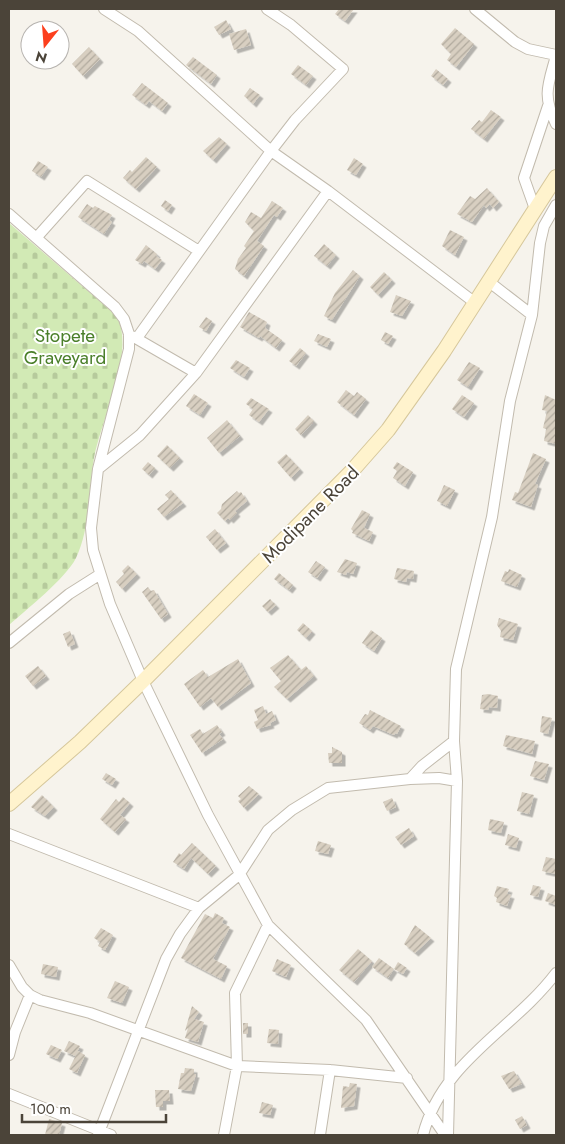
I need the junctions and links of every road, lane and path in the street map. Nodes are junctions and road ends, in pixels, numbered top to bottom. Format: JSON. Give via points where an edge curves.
{"nodes":[{"id":1,"x":104,"y":9,"type":"edge"},
{"id":2,"x":266,"y":9,"type":"edge"},
{"id":3,"x":475,"y":9,"type":"edge"},
{"id":4,"x":556,"y":55,"type":"edge"},
{"id":5,"x":548,"y":106,"type":"junction"},
{"id":6,"x":556,"y":124,"type":"edge"},
{"id":7,"x":271,"y":152,"type":"junction"},
{"id":8,"x":556,"y":177,"type":"edge"},
{"id":9,"x":328,"y":190,"type":"junction"},
{"id":10,"x":556,"y":205,"type":"edge"},
{"id":11,"x":535,"y":209,"type":"junction"},
{"id":12,"x":9,"y":214,"type":"edge"},
{"id":13,"x":37,"y":238,"type":"junction"},
{"id":14,"x":200,"y":252,"type":"junction"},
{"id":15,"x":488,"y":281,"type":"junction"},
{"id":16,"x":474,"y":302,"type":"junction"},
{"id":17,"x":532,"y":315,"type":"junction"},
{"id":18,"x":133,"y":336,"type":"junction"},
{"id":19,"x":196,"y":373,"type":"junction"},
{"id":20,"x":98,"y":469,"type":"junction"},
{"id":21,"x":99,"y":575,"type":"junction"},
{"id":22,"x":9,"y":642,"type":"edge"},
{"id":23,"x":143,"y":681,"type":"junction"},
{"id":24,"x":454,"y":741,"type":"junction"},
{"id":25,"x":410,"y":779,"type":"junction"},
{"id":26,"x":457,"y":781,"type":"junction"},
{"id":27,"x":9,"y":804,"type":"edge"},
{"id":28,"x":9,"y":834,"type":"edge"},
{"id":29,"x":239,"y":875,"type":"junction"},
{"id":30,"x":199,"y":908,"type":"junction"},
{"id":31,"x":268,"y":925,"type":"junction"},
{"id":32,"x":9,"y":965,"type":"edge"},
{"id":33,"x":556,"y":973,"type":"edge"},
{"id":34,"x":30,"y":995,"type":"junction"},
{"id":35,"x":139,"y":1033,"type":"junction"},
{"id":36,"x":9,"y":1054,"type":"edge"},
{"id":37,"x":237,"y":1066,"type":"junction"},
{"id":38,"x":330,"y":1070,"type":"junction"},
{"id":39,"x":451,"y":1076,"type":"junction"},
{"id":40,"x":407,"y":1078,"type":"junction"},
{"id":41,"x":9,"y":1094,"type":"edge"},
{"id":42,"x":428,"y":1114,"type":"junction"},
{"id":43,"x":99,"y":1134,"type":"edge"},
{"id":44,"x":111,"y":1135,"type":"edge"},
{"id":45,"x":224,"y":1135,"type":"edge"},
{"id":46,"x":320,"y":1135,"type":"edge"},
{"id":47,"x":423,"y":1135,"type":"edge"},
{"id":48,"x":447,"y":1135,"type":"edge"}],
"edges":[{"from":1,"to":7,"type":"street","via":[[138,31]]},
{"from":2,"to":7,"type":"street","via":[[291,25],[343,70],[295,120]]},
{"from":3,"to":4,"type":"street","via":[[515,42],[528,49]]},
{"from":4,"to":5,"type":"street","via":[[547,91]]},
{"from":5,"to":6,"type":"street"},
{"from":5,"to":11,"type":"street","via":[[524,178]]},
{"from":7,"to":9,"type":"street"},
{"from":7,"to":14,"type":"street"},
{"from":8,"to":11,"type":"main road","name":"Modipane Road"},
{"from":9,"to":16,"type":"street"},
{"from":9,"to":19,"type":"street"},
{"from":10,"to":17,"type":"street","via":[[544,226],[540,243]]},
{"from":11,"to":15,"type":"main road","name":"Modipane Road"},
{"from":12,"to":13,"type":"street"},
{"from":13,"to":14,"type":"street","via":[[87,181]]},
{"from":13,"to":18,"type":"street","via":[[115,307]]},
{"from":14,"to":18,"type":"street"},
{"from":15,"to":16,"type":"main road","name":"Modipane Road"},
{"from":15,"to":17,"type":"street"},
{"from":16,"to":23,"type":"main road","name":"Modipane Road","via":[[422,383],[364,458]]},
{"from":17,"to":24,"type":"street","via":[[510,401],[492,517],[456,669]]},
{"from":18,"to":19,"type":"street"},
{"from":18,"to":20,"type":"street"},
{"from":19,"to":20,"type":"street","via":[[140,435]]},
{"from":20,"to":21,"type":"street","via":[[91,528]]},
{"from":21,"to":22,"type":"street","via":[[69,594]]},
{"from":21,"to":23,"type":"street"},
{"from":23,"to":27,"type":"main road","name":"Modipane Road"},
{"from":23,"to":29,"type":"street"},
{"from":24,"to":25,"type":"street"},
{"from":24,"to":26,"type":"street"},
{"from":25,"to":26,"type":"street"},
{"from":25,"to":29,"type":"street","via":[[328,788],[292,810],[268,830]]},
{"from":26,"to":39,"type":"street"},
{"from":28,"to":30,"type":"street"},
{"from":29,"to":30,"type":"street"},
{"from":29,"to":31,"type":"street"},
{"from":30,"to":35,"type":"street","via":[[166,959]]},
{"from":31,"to":37,"type":"street","via":[[235,993]]},
{"from":31,"to":40,"type":"street","via":[[366,1020]]},
{"from":32,"to":34,"type":"street"},
{"from":33,"to":39,"type":"street","via":[[542,992]]},
{"from":34,"to":35,"type":"street","via":[[90,1013]]},
{"from":34,"to":36,"type":"street"},
{"from":35,"to":37,"type":"street"},
{"from":35,"to":43,"type":"street"},
{"from":37,"to":38,"type":"street"},
{"from":37,"to":45,"type":"street"},
{"from":38,"to":40,"type":"street"},
{"from":38,"to":46,"type":"street"},
{"from":39,"to":42,"type":"street"},
{"from":39,"to":48,"type":"street"},
{"from":40,"to":42,"type":"street"},
{"from":41,"to":43,"type":"street"},
{"from":42,"to":47,"type":"street"},
{"from":42,"to":48,"type":"street"},
{"from":43,"to":44,"type":"street"}]}
